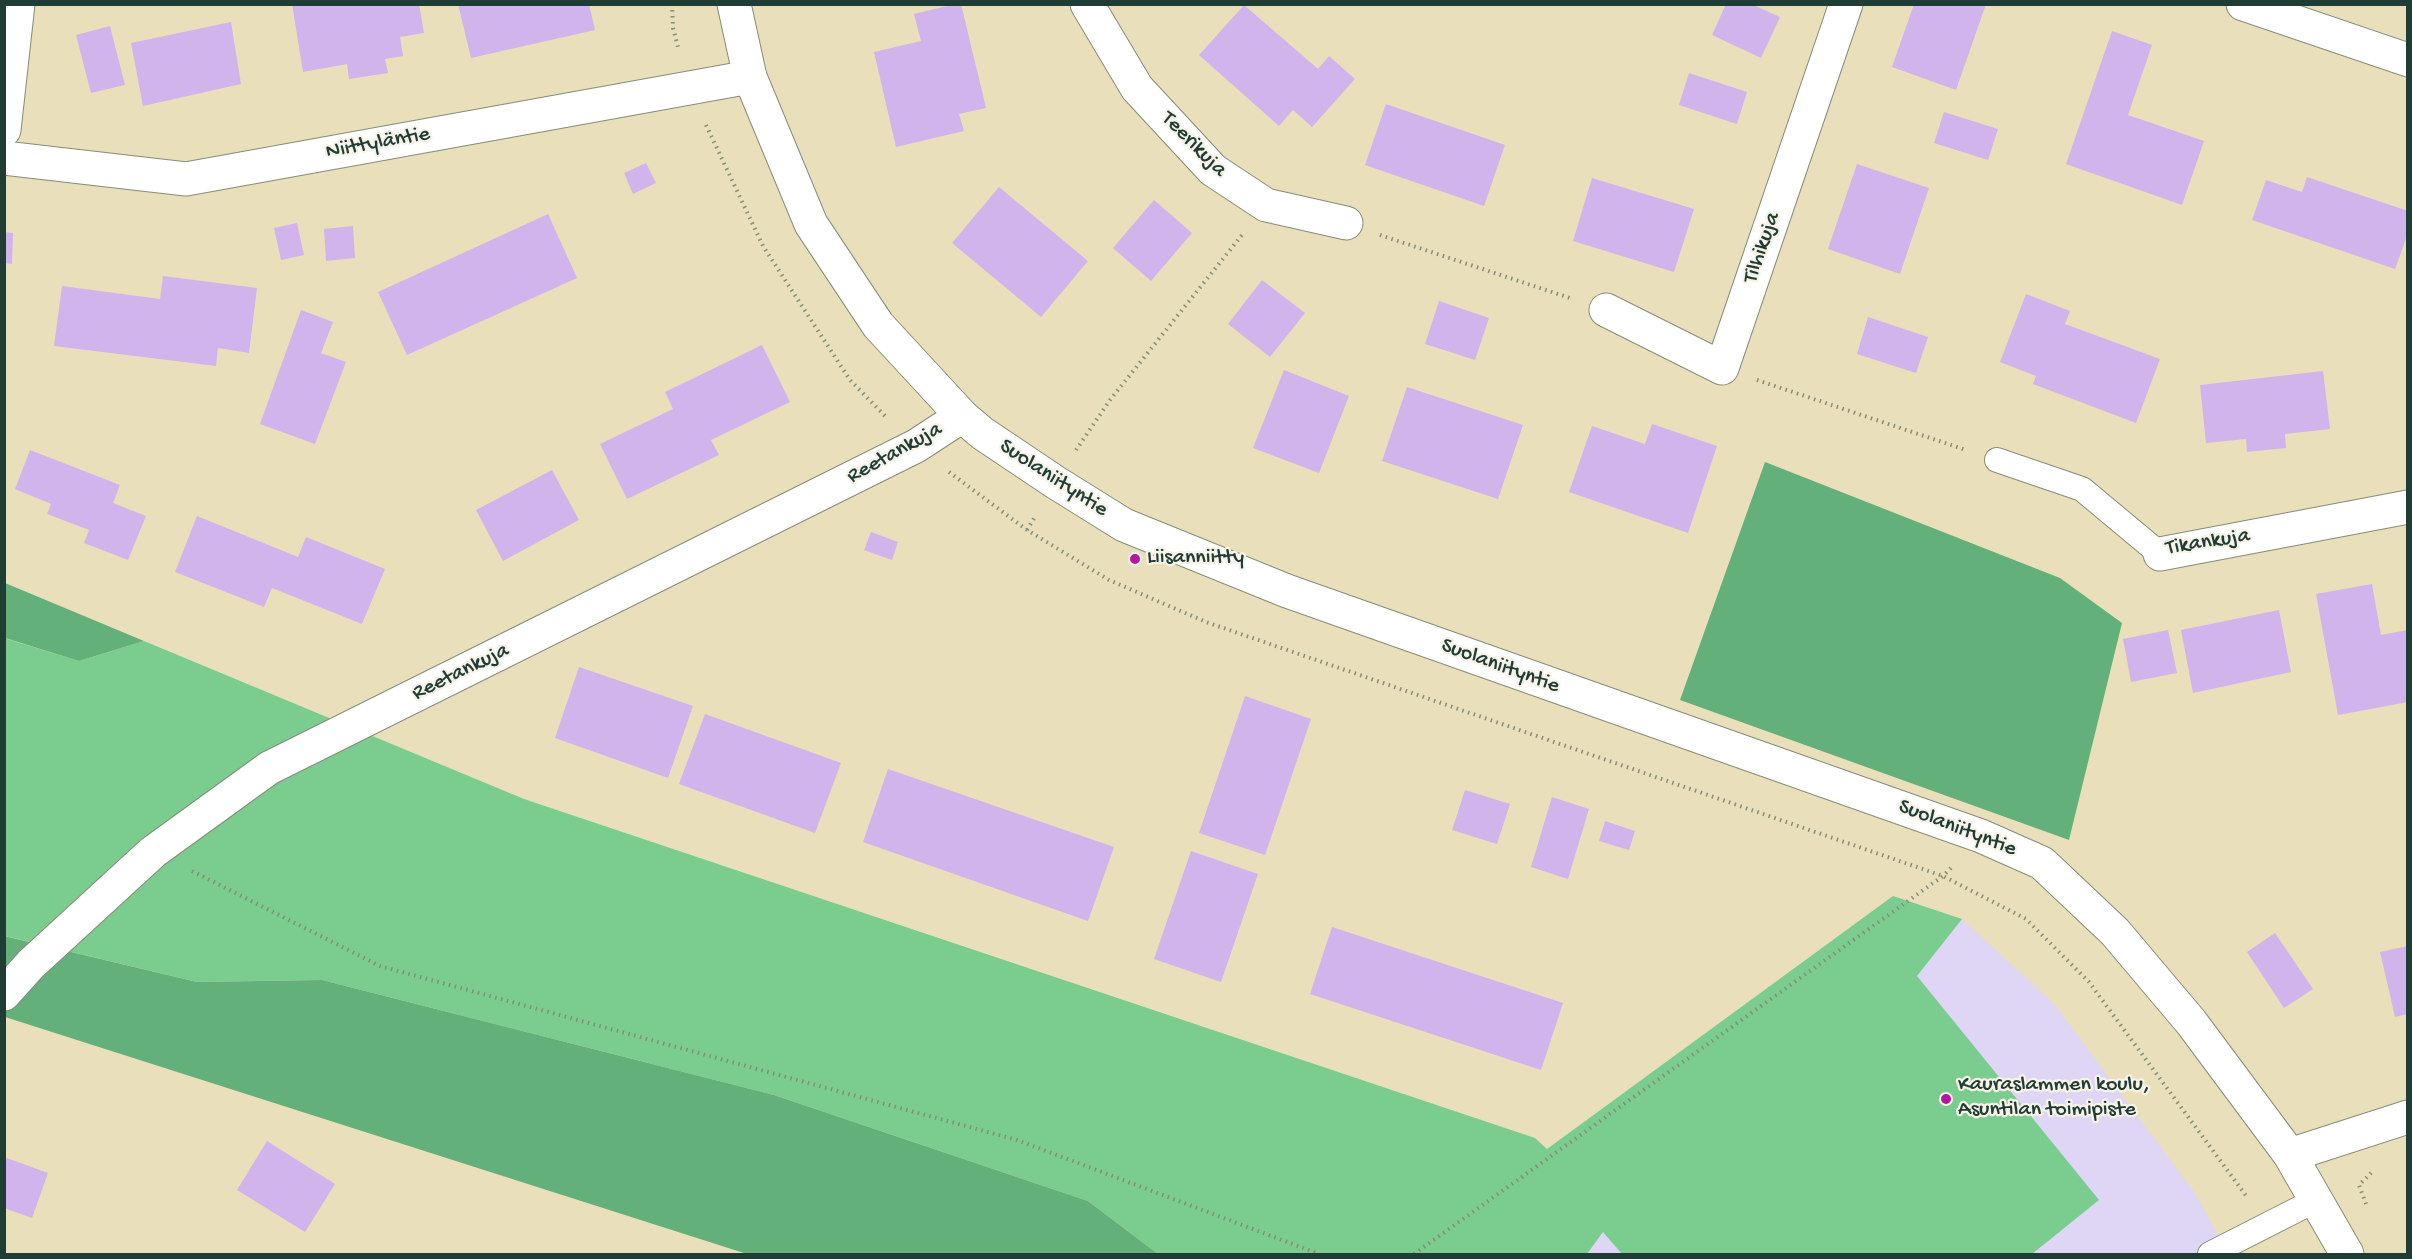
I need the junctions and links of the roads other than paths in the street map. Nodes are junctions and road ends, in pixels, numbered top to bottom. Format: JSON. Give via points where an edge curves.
{"nodes":[{"id":1,"x":18,"y":4,"type":"edge"},
{"id":2,"x":734,"y":4,"type":"edge"},
{"id":3,"x":1087,"y":4,"type":"edge"},
{"id":4,"x":1846,"y":4,"type":"edge"},
{"id":5,"x":2243,"y":4,"type":"edge"},
{"id":6,"x":2408,"y":60,"type":"edge"},
{"id":7,"x":750,"y":77,"type":"junction"},
{"id":8,"x":4,"y":130,"type":"edge"},
{"id":9,"x":4,"y":158,"type":"edge"},
{"id":10,"x":1346,"y":223,"type":"road end"},
{"id":11,"x":1606,"y":310,"type":"road end"},
{"id":12,"x":962,"y":416,"type":"junction"},
{"id":13,"x":1997,"y":460,"type":"road end"},
{"id":14,"x":2408,"y":507,"type":"edge"},
{"id":15,"x":2160,"y":554,"type":"joint"},
{"id":16,"x":4,"y":994,"type":"edge"},
{"id":17,"x":2399,"y":1119,"type":"edge"},
{"id":18,"x":2290,"y":1155,"type":"junction"},
{"id":19,"x":2316,"y":1200,"type":"junction"},
{"id":20,"x":2210,"y":1254,"type":"edge"},
{"id":21,"x":2347,"y":1254,"type":"edge"}],
"edges":[{"from":1,"to":8,"type":"street"},
{"from":2,"to":7,"type":"street","name":"Suolaniityntie"},
{"from":3,"to":10,"type":"street","name":"Teerikuja","via":[[1137,88],[1213,170],[1266,205]]},
{"from":4,"to":11,"type":"street","name":"Tilhikuja","via":[[1722,368]]},
{"from":5,"to":6,"type":"street"},
{"from":7,"to":9,"type":"street","name":"Niittyläntie","via":[[186,179]]},
{"from":7,"to":12,"type":"street","name":"Suolaniityntie","via":[[811,224],[878,325]]},
{"from":12,"to":16,"type":"street","name":"Reetankuja","via":[[916,447],[269,768],[153,852],[31,964]]},
{"from":12,"to":18,"type":"street","name":"Suolaniityntie","via":[[1124,525],[1287,591],[1981,836],[2042,863],[2115,932],[2191,1022]]},
{"from":13,"to":15,"type":"lane","name":"Tikankuja","via":[[2082,489]]},
{"from":14,"to":15,"type":"street","name":"Tikankuja"},
{"from":17,"to":18,"type":"street"},
{"from":18,"to":19,"type":"street","name":"Suolaniityntie"},
{"from":19,"to":20,"type":"lane"},
{"from":19,"to":21,"type":"street","name":"Suolaniityntie"}]}
